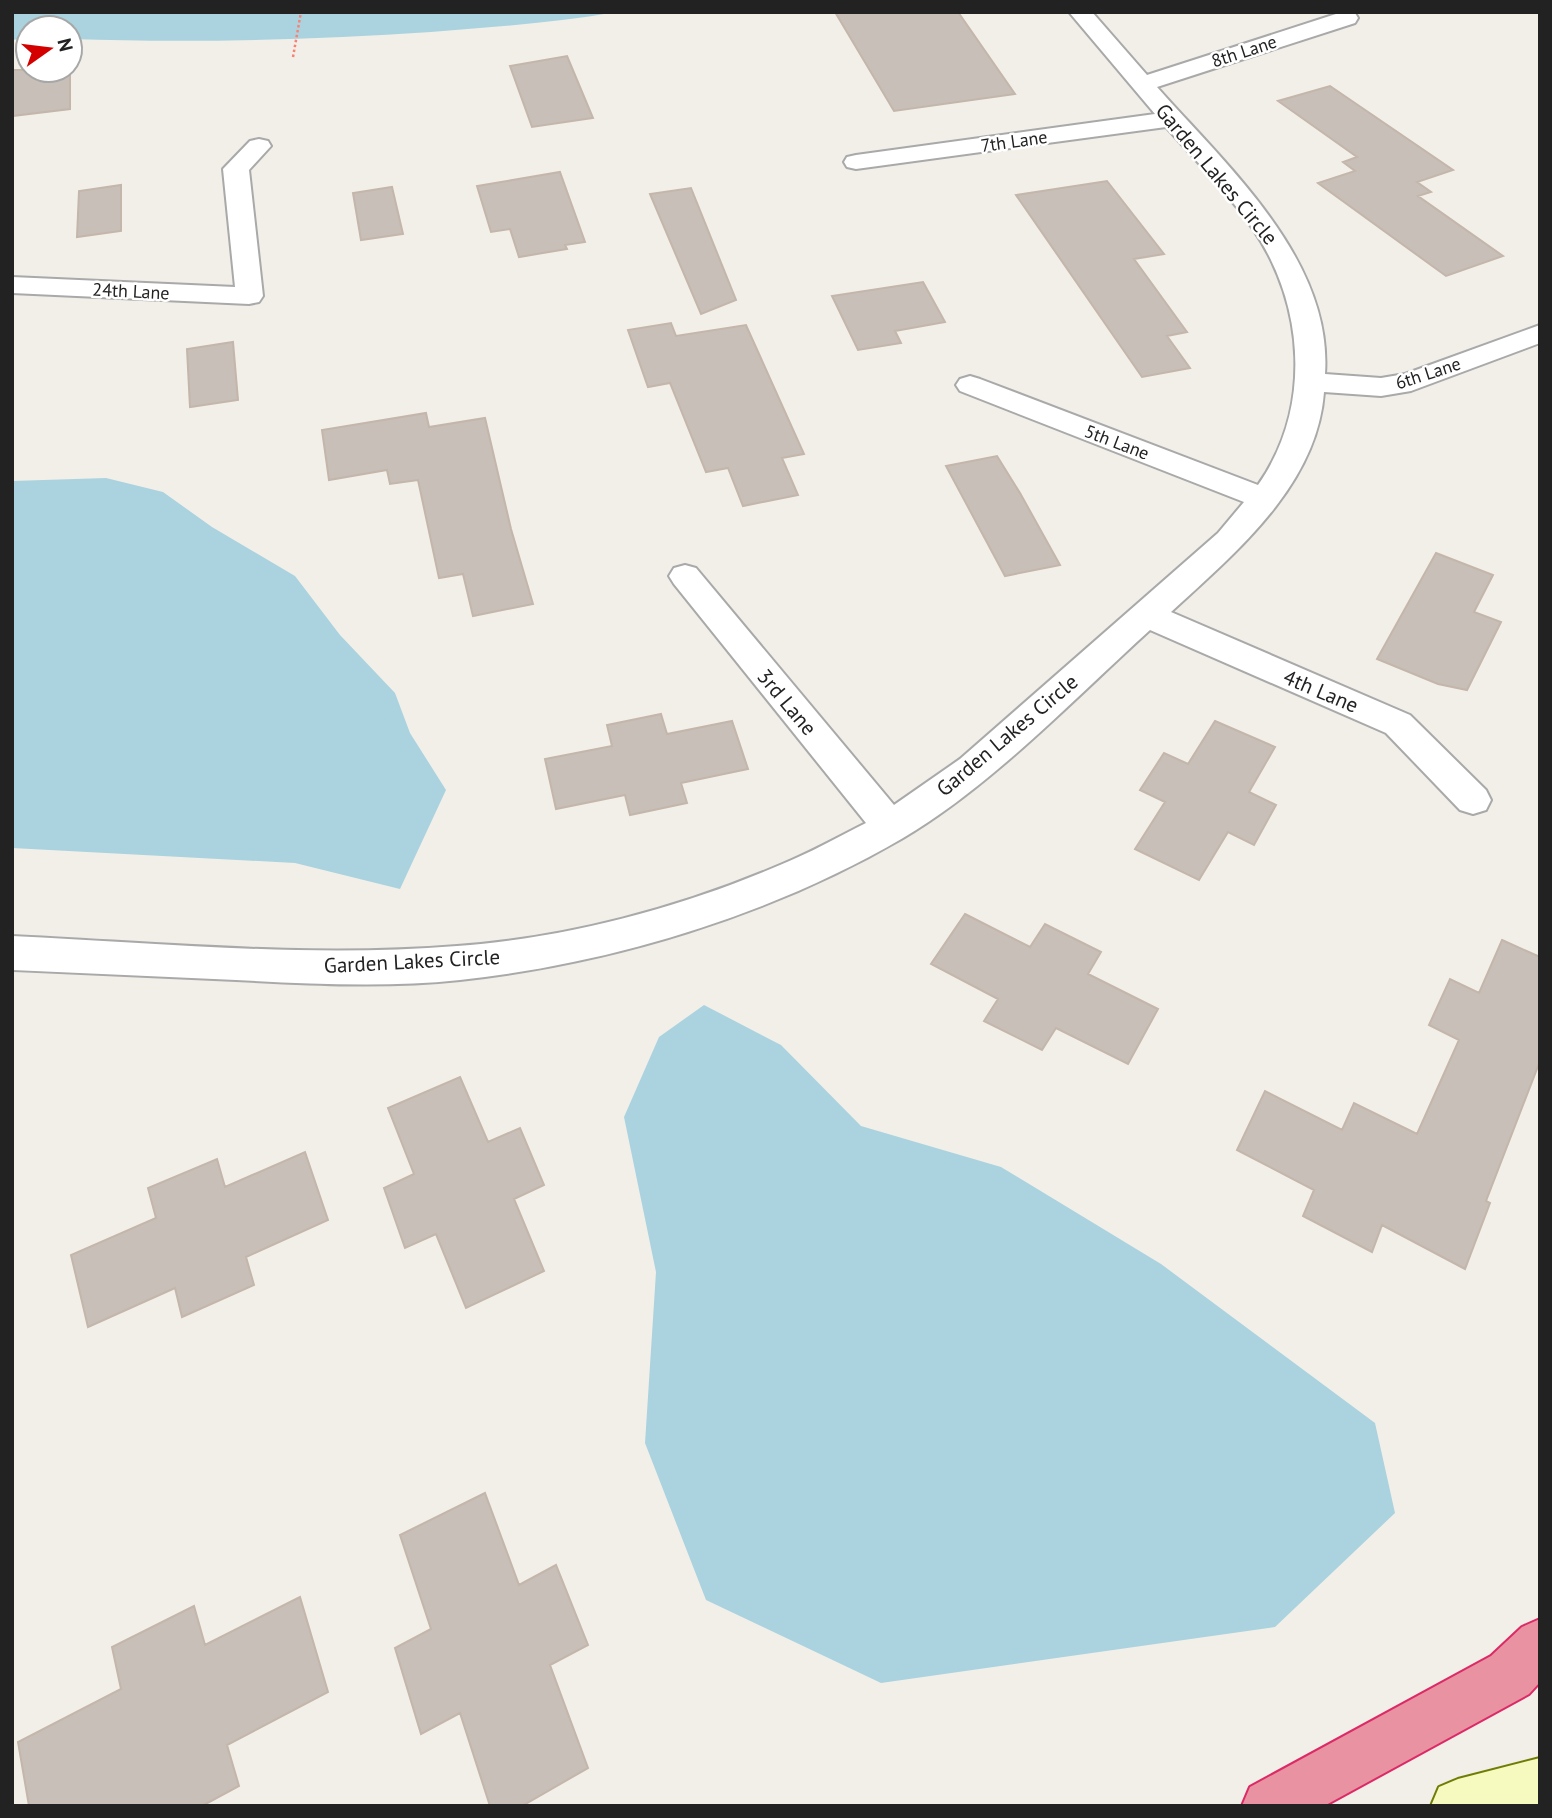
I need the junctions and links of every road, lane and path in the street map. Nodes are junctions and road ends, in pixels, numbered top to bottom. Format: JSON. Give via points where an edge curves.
{"nodes":[{"id":1,"x":301,"y":12,"type":"edge"},
{"id":2,"x":1080,"y":12,"type":"edge"},
{"id":3,"x":1346,"y":18,"type":"dead end"},
{"id":4,"x":293,"y":57,"type":"dead end"},
{"id":5,"x":1142,"y":84,"type":"junction"},
{"id":6,"x":1173,"y":119,"type":"junction"},
{"id":7,"x":259,"y":146,"type":"dead end"},
{"id":8,"x":856,"y":162,"type":"dead end"},
{"id":9,"x":12,"y":285,"type":"edge"},
{"id":10,"x":1540,"y":333,"type":"edge"},
{"id":11,"x":1311,"y":382,"type":"junction"},
{"id":12,"x":970,"y":385,"type":"dead end"},
{"id":13,"x":1265,"y":499,"type":"junction"},
{"id":14,"x":685,"y":576,"type":"dead end"},
{"id":15,"x":1147,"y":615,"type":"junction"},
{"id":16,"x":1473,"y":800,"type":"dead end"},
{"id":17,"x":891,"y":827,"type":"junction"},
{"id":18,"x":12,"y":953,"type":"edge"},
{"id":19,"x":1540,"y":1644,"type":"edge"},
{"id":20,"x":1540,"y":1785,"type":"edge"},
{"id":21,"x":1269,"y":1806,"type":"edge"},
{"id":22,"x":1458,"y":1806,"type":"edge"}],
"edges":[{"from":1,"to":4,"type":"path"},
{"from":2,"to":5,"type":"street","name":"Garden Lakes Circle"},
{"from":3,"to":5,"type":"street","name":"8th Lane"},
{"from":5,"to":6,"type":"street","name":"Garden Lakes Circle"},
{"from":6,"to":8,"type":"street","name":"7th Lane"},
{"from":6,"to":11,"type":"street","name":"Garden Lakes Circle","via":[[1264,225],[1282,253],[1302,299],[1311,346]]},
{"from":7,"to":9,"type":"street","name":"24th Lane","via":[[236,169],[249,296]]},
{"from":10,"to":11,"type":"street","name":"6th Lane","via":[[1411,382],[1381,387]]},
{"from":11,"to":13,"type":"street","name":"Garden Lakes Circle","via":[[1289,458]]},
{"from":12,"to":13,"type":"street","name":"5th Lane"},
{"from":13,"to":15,"type":"street","name":"Garden Lakes Circle","via":[[1229,541]]},
{"from":14,"to":17,"type":"street","name":"3rd Lane"},
{"from":15,"to":16,"type":"street","name":"4th Lane","via":[[1398,724]]},
{"from":15,"to":17,"type":"street","name":"Garden Lakes Circle","via":[[973,769]]},
{"from":17,"to":18,"type":"street","name":"Garden Lakes Circle","via":[[794,876],[685,917],[568,947],[459,963],[336,968]]},
{"from":19,"to":21,"type":"highway","via":[[1510,1675]]},
{"from":20,"to":22,"type":"main road"}]}
